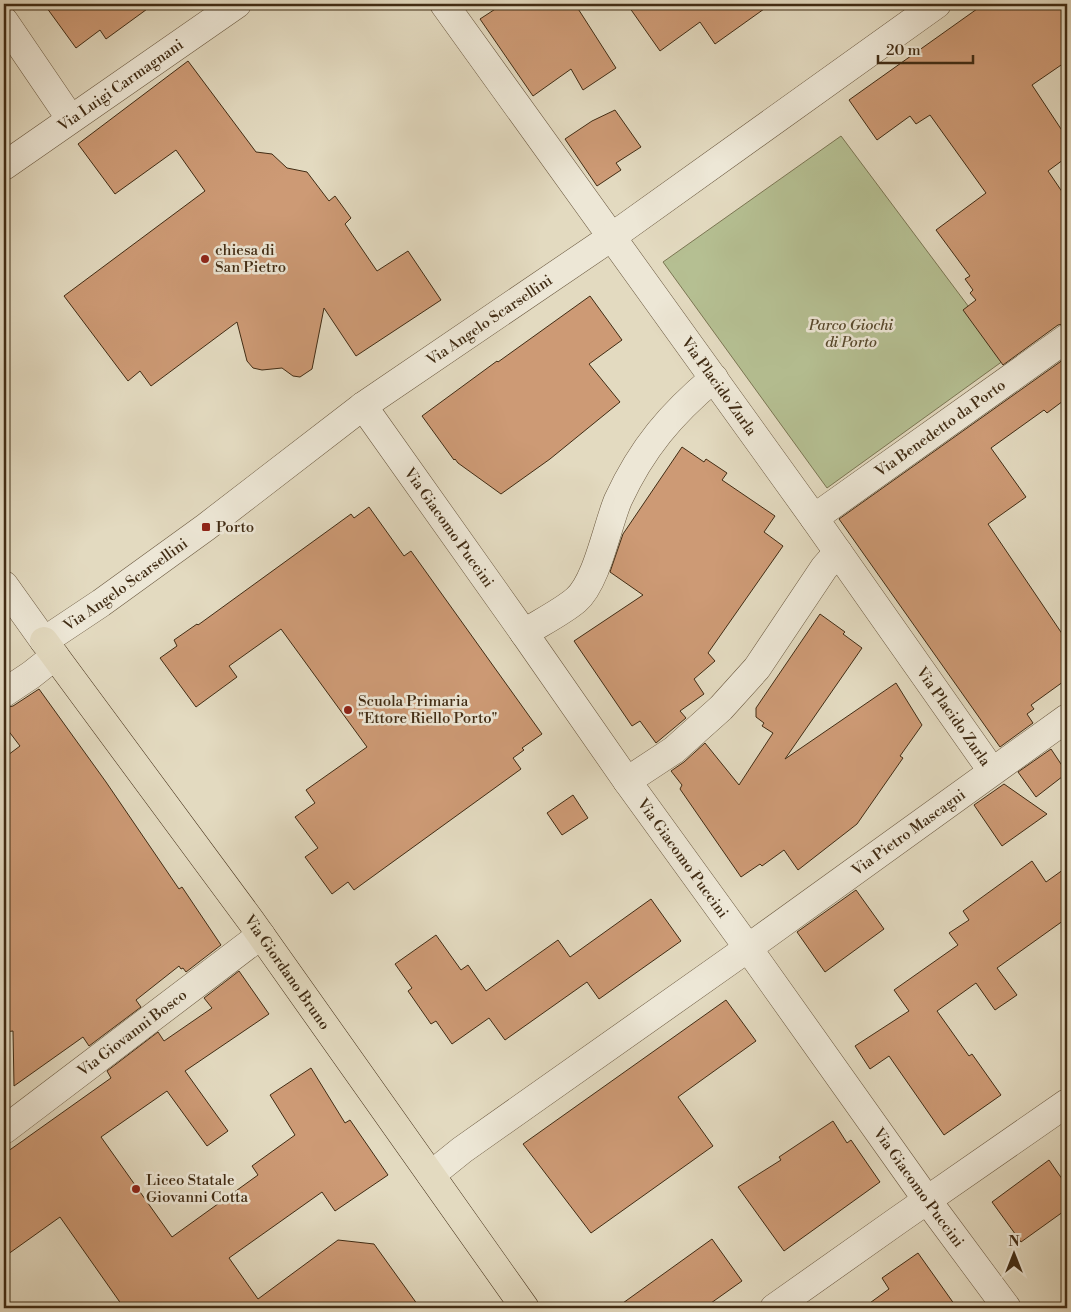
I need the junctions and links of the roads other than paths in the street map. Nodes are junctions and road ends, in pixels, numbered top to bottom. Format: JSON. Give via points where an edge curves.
{"nodes":[{"id":1,"x":237,"y":4,"type":"edge"},
{"id":2,"x":444,"y":4,"type":"edge"},
{"id":3,"x":937,"y":4,"type":"edge"},
{"id":4,"x":4,"y":21,"type":"edge"},
{"id":5,"x":70,"y":118,"type":"junction"},
{"id":6,"x":4,"y":166,"type":"edge"},
{"id":7,"x":613,"y":236,"type":"junction"},
{"id":8,"x":1067,"y":338,"type":"edge"},
{"id":9,"x":714,"y":378,"type":"junction"},
{"id":10,"x":363,"y":406,"type":"junction"},
{"id":11,"x":814,"y":518,"type":"junction"},
{"id":12,"x":838,"y":552,"type":"junction"},
{"id":13,"x":4,"y":585,"type":"edge"},
{"id":14,"x":524,"y":633,"type":"junction"},
{"id":15,"x":49,"y":649,"type":"junction"},
{"id":16,"x":4,"y":694,"type":"edge"},
{"id":17,"x":1067,"y":718,"type":"edge"},
{"id":18,"x":992,"y":772,"type":"junction"},
{"id":19,"x":627,"y":781,"type":"junction"},
{"id":20,"x":261,"y":936,"type":"junction"},
{"id":21,"x":748,"y":948,"type":"junction"},
{"id":22,"x":1067,"y":1103,"type":"edge"},
{"id":23,"x":4,"y":1130,"type":"edge"},
{"id":24,"x":431,"y":1175,"type":"junction"},
{"id":25,"x":927,"y":1200,"type":"junction"},
{"id":26,"x":525,"y":1308,"type":"edge"},
{"id":27,"x":774,"y":1308,"type":"edge"},
{"id":28,"x":1006,"y":1308,"type":"edge"}],
"edges":[{"from":1,"to":5,"type":"street","name":"Via Luigi Carmagnani"},
{"from":2,"to":7,"type":"street","name":"Via Placido Zurla"},
{"from":3,"to":7,"type":"street","name":"Via Angelo Scarsellini"},
{"from":4,"to":5,"type":"street"},
{"from":5,"to":6,"type":"street","name":"Via Luigi Carmagnani"},
{"from":7,"to":9,"type":"street","name":"Via Placido Zurla"},
{"from":7,"to":10,"type":"street","name":"Via Angelo Scarsellini"},
{"from":8,"to":11,"type":"street","name":"Via Benedetto da Porto"},
{"from":9,"to":11,"type":"street","name":"Via Placido Zurla"},
{"from":9,"to":14,"type":"street","via":[[671,417],[648,446],[618,500],[588,584],[577,600]]},
{"from":10,"to":14,"type":"street","name":"Via Giacomo Puccini"},
{"from":10,"to":15,"type":"street","name":"Via Angelo Scarsellini","via":[[206,528],[102,603]]},
{"from":11,"to":12,"type":"street","name":"Via Placido Zurla"},
{"from":12,"to":18,"type":"street","name":"Via Placido Zurla"},
{"from":12,"to":19,"type":"street","via":[[757,668],[721,708],[674,750]]},
{"from":13,"to":15,"type":"street"},
{"from":14,"to":19,"type":"street","name":"Via Giacomo Puccini"},
{"from":15,"to":16,"type":"street","name":"Via Angelo Scarsellini","via":[[31,675]]},
{"from":15,"to":20,"type":"main road","name":"Via Giordano Bruno"},
{"from":17,"to":18,"type":"street","name":"Via Pietro Mascagni"},
{"from":18,"to":21,"type":"street","name":"Via Pietro Mascagni"},
{"from":19,"to":21,"type":"street","name":"Via Giacomo Puccini"},
{"from":20,"to":23,"type":"street","name":"Via Giovanni Bosco"},
{"from":20,"to":24,"type":"main road","name":"Via Giordano Bruno"},
{"from":21,"to":24,"type":"street","name":"Via Pietro Mascagni"},
{"from":21,"to":25,"type":"street","name":"Via Giacomo Puccini"},
{"from":22,"to":25,"type":"street"},
{"from":24,"to":26,"type":"main road","name":"Via Giordano Bruno"},
{"from":25,"to":27,"type":"street"},
{"from":25,"to":28,"type":"street","name":"Via Giacomo Puccini"}]}
